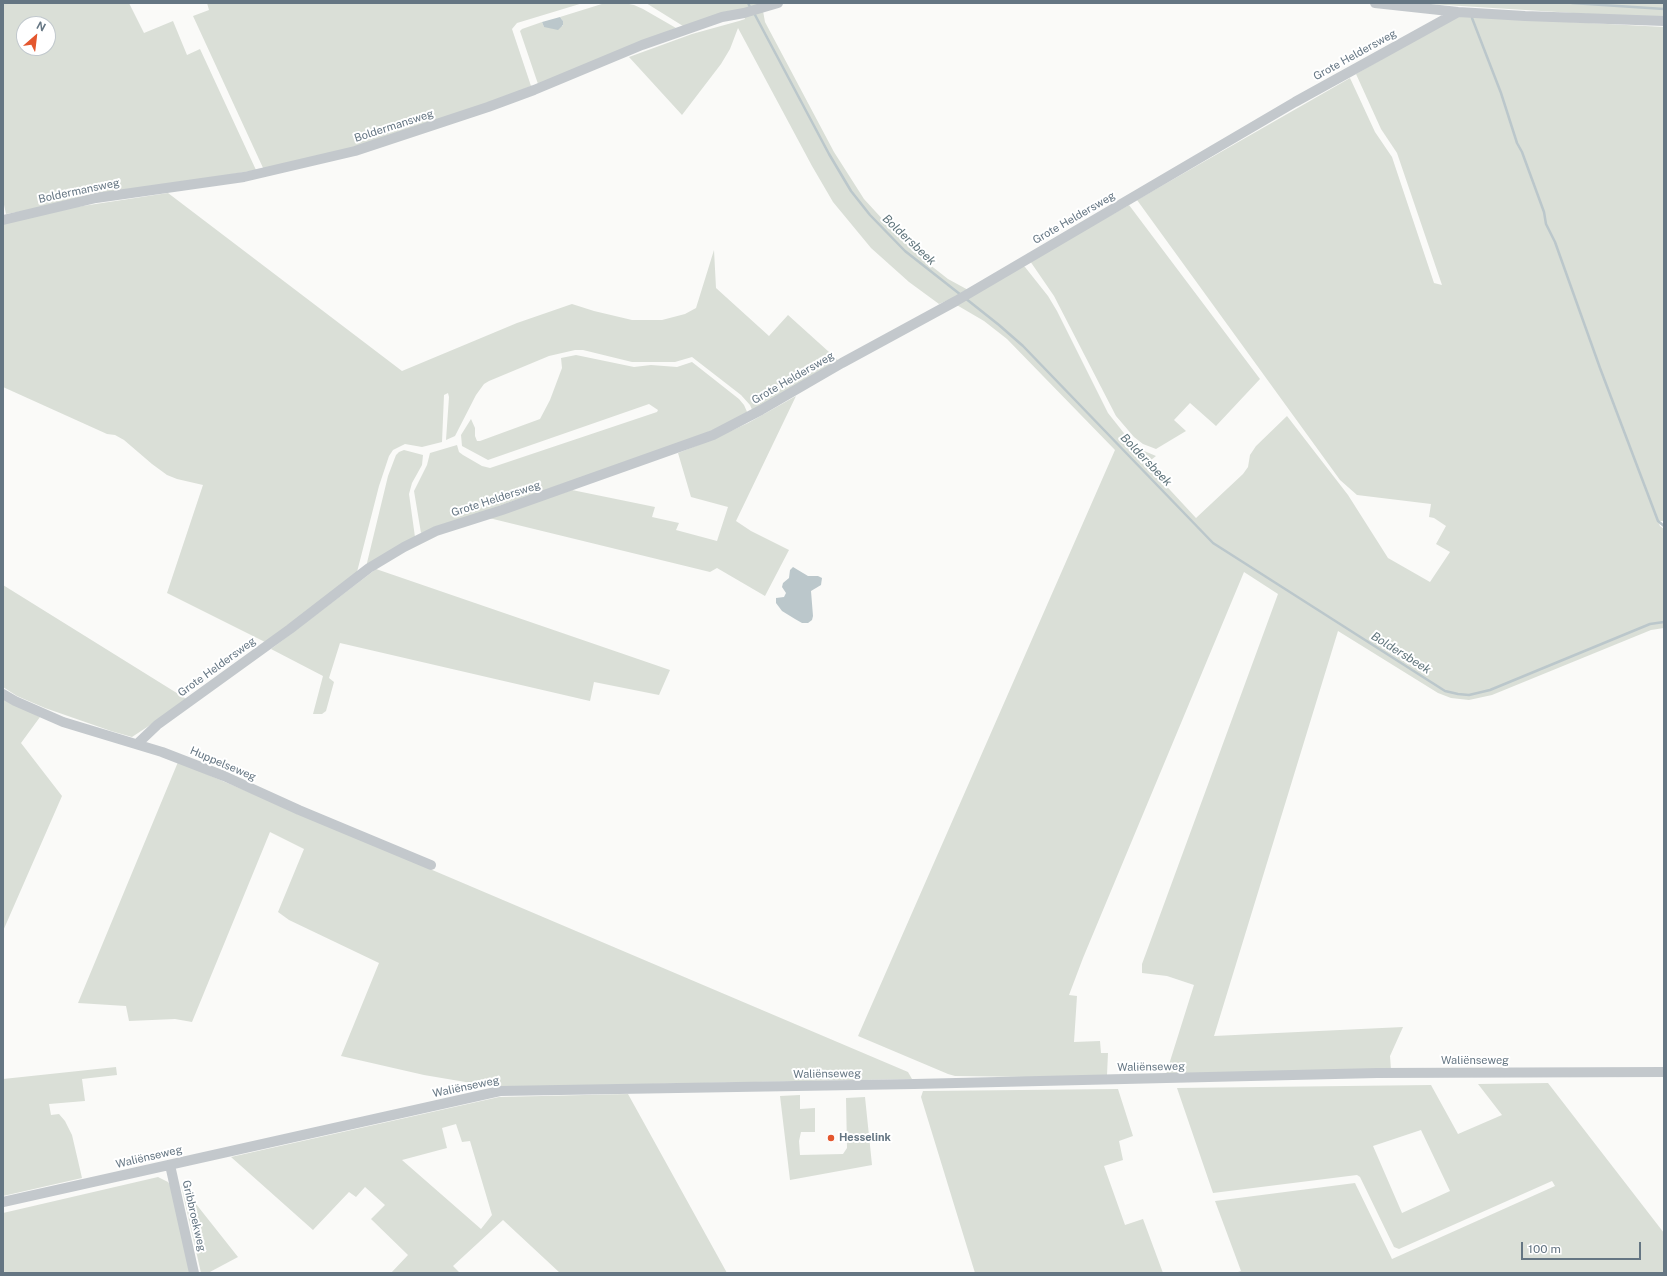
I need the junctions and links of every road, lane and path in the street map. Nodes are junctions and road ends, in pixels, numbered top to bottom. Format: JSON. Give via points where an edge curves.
{"nodes":[{"id":1,"x":778,"y":3,"type":"edge"},
{"id":2,"x":1375,"y":3,"type":"edge"},
{"id":3,"x":1458,"y":12,"type":"junction"},
{"id":4,"x":1664,"y":21,"type":"edge"},
{"id":5,"x":3,"y":220,"type":"edge"},
{"id":6,"x":3,"y":694,"type":"edge"},
{"id":7,"x":137,"y":744,"type":"junction"},
{"id":8,"x":431,"y":865,"type":"dead end"},
{"id":9,"x":1664,"y":1072,"type":"edge"},
{"id":10,"x":170,"y":1165,"type":"junction"},
{"id":11,"x":3,"y":1202,"type":"edge"},
{"id":12,"x":194,"y":1273,"type":"edge"}],
"edges":[{"from":1,"to":5,"type":"street","name":"Boldermansweg","via":[[722,17],[642,44],[534,90],[355,152],[244,177],[96,198]]},
{"from":2,"to":3,"type":"street"},
{"from":3,"to":4,"type":"street"},
{"from":3,"to":7,"type":"street","name":"Grote Heldersweg","via":[[1295,102],[958,301],[713,435],[436,531],[404,547],[369,568],[157,725]]},
{"from":6,"to":7,"type":"street","name":"Huppelseweg","via":[[63,722]]},
{"from":7,"to":8,"type":"street","name":"Huppelseweg","via":[[224,776]]},
{"from":9,"to":10,"type":"street","name":"Waliënseweg","via":[[1377,1073],[500,1091]]},
{"from":10,"to":11,"type":"street","name":"Waliënseweg"},
{"from":10,"to":12,"type":"street","name":"Gribbroekweg"}]}
